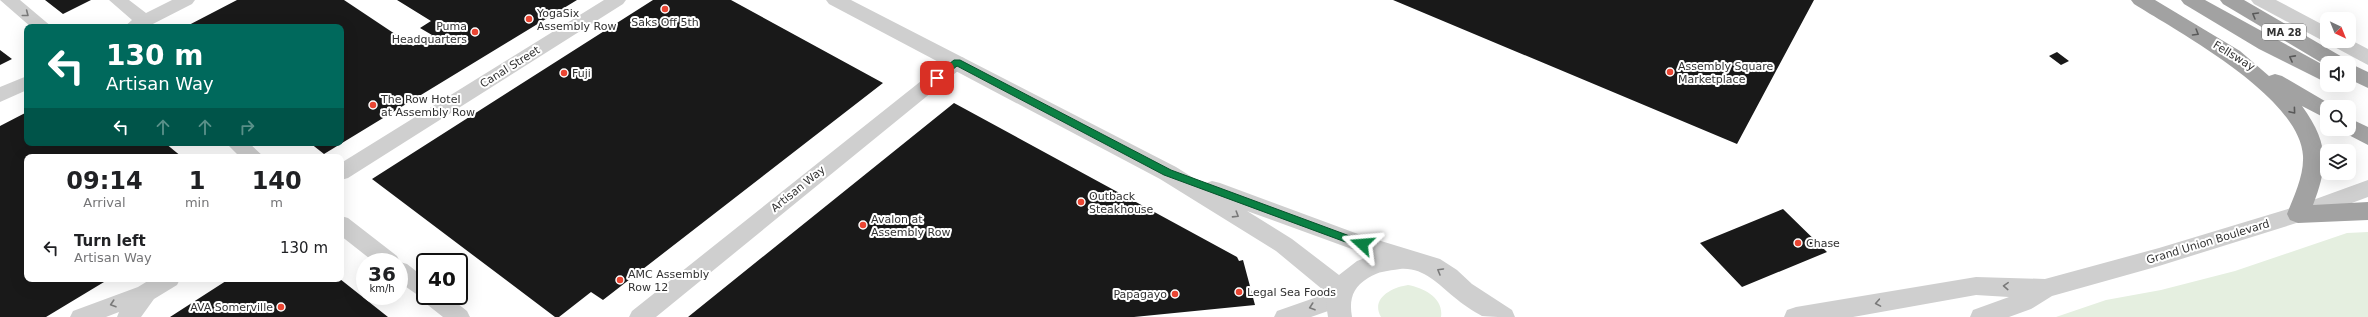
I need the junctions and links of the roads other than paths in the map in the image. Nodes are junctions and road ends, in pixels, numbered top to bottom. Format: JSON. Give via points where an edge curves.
{"nodes":[{"id":1,"x":9,"y":0,"type":"edge"},
{"id":2,"x":118,"y":0,"type":"edge"},
{"id":3,"x":186,"y":0,"type":"edge"},
{"id":4,"x":617,"y":0,"type":"edge"},
{"id":5,"x":836,"y":0,"type":"edge"},
{"id":6,"x":2125,"y":0,"type":"edge"},
{"id":7,"x":2141,"y":0,"type":"edge"},
{"id":8,"x":2191,"y":0,"type":"edge"},
{"id":9,"x":2230,"y":0,"type":"edge"},
{"id":10,"x":2261,"y":0,"type":"edge"},
{"id":11,"x":2170,"y":17,"type":"junction"},
{"id":12,"x":39,"y":24,"type":"edge"},
{"id":13,"x":138,"y":24,"type":"edge"},
{"id":14,"x":2320,"y":32,"type":"edge"},
{"id":15,"x":2350,"y":48,"type":"edge"},
{"id":16,"x":2222,"y":49,"type":"junction"},
{"id":17,"x":2325,"y":56,"type":"edge"},
{"id":18,"x":2368,"y":58,"type":"edge"},
{"id":19,"x":957,"y":62,"type":"junction"},
{"id":20,"x":2320,"y":72,"type":"edge"},
{"id":21,"x":2356,"y":74,"type":"edge"},
{"id":22,"x":2368,"y":81,"type":"edge"},
{"id":23,"x":24,"y":83,"type":"edge"},
{"id":24,"x":2356,"y":88,"type":"edge"},
{"id":25,"x":2368,"y":93,"type":"edge"},
{"id":26,"x":0,"y":95,"type":"edge"},
{"id":27,"x":2320,"y":108,"type":"edge"},
{"id":28,"x":2356,"y":130,"type":"edge"},
{"id":29,"x":2368,"y":137,"type":"edge"},
{"id":30,"x":240,"y":146,"type":"edge"},
{"id":31,"x":250,"y":154,"type":"edge"},
{"id":32,"x":344,"y":171,"type":"edge"},
{"id":33,"x":1168,"y":173,"type":"junction"},
{"id":34,"x":2368,"y":188,"type":"edge"},
{"id":35,"x":2368,"y":211,"type":"edge"},
{"id":36,"x":2298,"y":214,"type":"junction"},
{"id":37,"x":344,"y":226,"type":"edge"},
{"id":38,"x":378,"y":253,"type":"edge"},
{"id":39,"x":1412,"y":260,"type":"junction"},
{"id":40,"x":408,"y":277,"type":"edge"},
{"id":41,"x":164,"y":282,"type":"edge"},
{"id":42,"x":416,"y":283,"type":"edge"},
{"id":43,"x":2045,"y":289,"type":"junction"},
{"id":44,"x":1463,"y":291,"type":"junction"},
{"id":45,"x":146,"y":293,"type":"junction"},
{"id":46,"x":1340,"y":302,"type":"edge"},
{"id":47,"x":444,"y":305,"type":"edge"},
{"id":48,"x":81,"y":317,"type":"edge"},
{"id":49,"x":128,"y":317,"type":"edge"},
{"id":50,"x":459,"y":317,"type":"edge"},
{"id":51,"x":640,"y":317,"type":"edge"},
{"id":52,"x":1285,"y":317,"type":"edge"},
{"id":53,"x":1472,"y":317,"type":"edge"},
{"id":54,"x":1503,"y":317,"type":"edge"},
{"id":55,"x":1796,"y":317,"type":"edge"},
{"id":56,"x":1982,"y":317,"type":"edge"}],
"edges":[{"from":1,"to":12,"type":"street","one_way":true},
{"from":2,"to":13,"type":"street"},
{"from":3,"to":13,"type":"street"},
{"from":4,"to":32,"type":"street","name":"Canal Street"},
{"from":5,"to":19,"type":"street"},
{"from":6,"to":11,"type":"highway"},
{"from":7,"to":11,"type":"highway","name":"Fellsway"},
{"from":20,"to":8,"type":"highway","one_way":true},
{"from":17,"to":9,"type":"highway","number":"MA 28","one_way":true},
{"from":10,"to":14,"type":"street"},
{"from":11,"to":16,"type":"highway","name":"Fellsway","one_way":true},
{"from":15,"to":18,"type":"street"},
{"from":16,"to":27,"type":"highway","name":"Fellsway"},
{"from":16,"to":36,"type":"highway","one_way":true,"via":[[2292,110],[2311,139],[2313,168]]},
{"from":19,"to":33,"type":"street"},
{"from":19,"to":51,"type":"street","name":"Artisan Way"},
{"from":21,"to":22,"type":"highway"},
{"from":23,"to":26,"type":"street"},
{"from":24,"to":25,"type":"highway"},
{"from":28,"to":29,"type":"highway"},
{"from":30,"to":31,"type":"street"},
{"from":33,"to":39,"type":"street"},
{"from":33,"to":46,"type":"street","one_way":true,"via":[[1284,245],[1321,273]]},
{"from":34,"to":36,"type":"street","name":"Grand Union Boulevard"},
{"from":35,"to":36,"type":"highway"},
{"from":36,"to":43,"type":"street","name":"Grand Union Boulevard"},
{"from":37,"to":38,"type":"street"},
{"from":44,"to":39,"type":"street","one_way":true,"via":[[1449,277],[1432,266]]},
{"from":39,"to":46,"type":"street","via":[[1376,262],[1361,269],[1349,279]]},
{"from":40,"to":42,"type":"street"},
{"from":41,"to":45,"type":"street"},
{"from":43,"to":55,"type":"street","name":"Grand Union Boulevard","one_way":true,"via":[[1976,286]]},
{"from":43,"to":56,"type":"street","name":"Grand Union Boulevard","via":[[2022,302]]},
{"from":44,"to":53,"type":"street"},
{"from":44,"to":54,"type":"street"},
{"from":45,"to":48,"type":"street","one_way":true},
{"from":45,"to":49,"type":"street"},
{"from":46,"to":52,"type":"street","one_way":true},
{"from":47,"to":50,"type":"street"}]}
